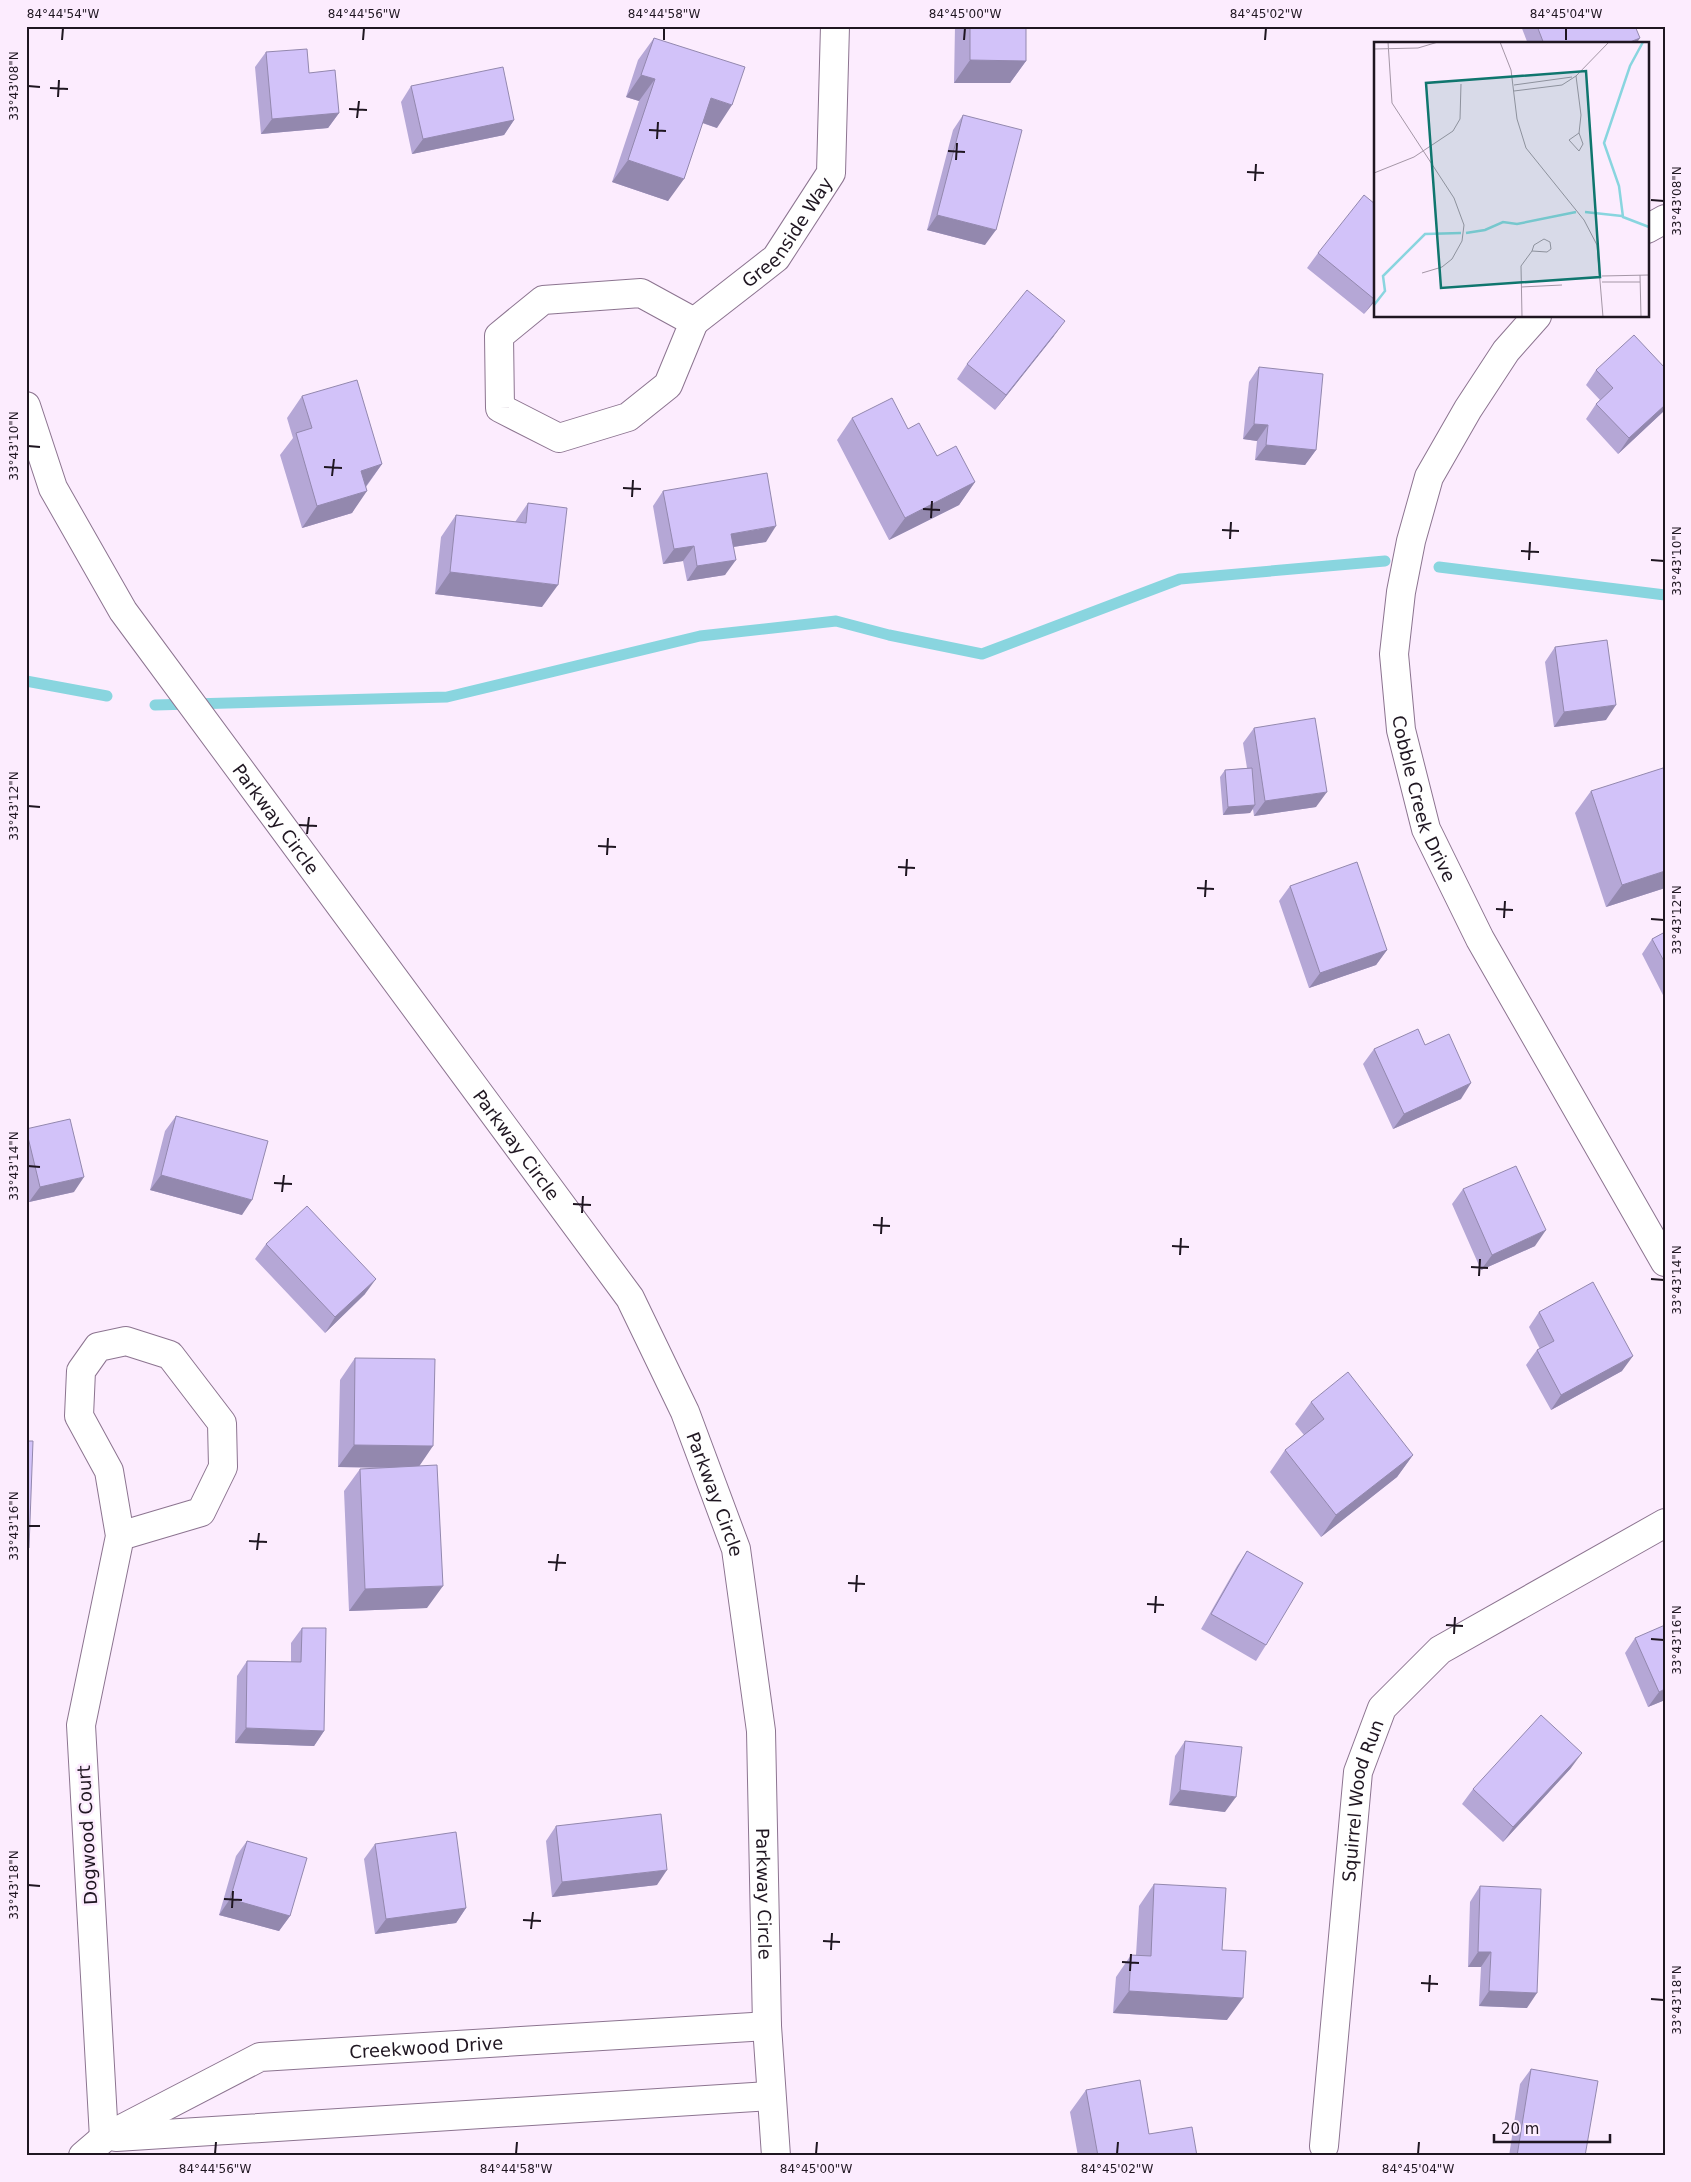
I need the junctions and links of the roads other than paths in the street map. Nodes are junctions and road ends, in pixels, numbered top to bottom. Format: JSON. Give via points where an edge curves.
{"nodes":[{"id":1,"x":835,"y":26,"type":"edge"},
{"id":2,"x":1665,"y":219,"type":"edge"},
{"id":3,"x":1648,"y":228,"type":"edge"},
{"id":4,"x":1535,"y":318,"type":"edge"},
{"id":5,"x":694,"y":322,"type":"junction"},
{"id":6,"x":26,"y":406,"type":"edge"},
{"id":7,"x":1665,"y":1262,"type":"edge"},
{"id":8,"x":1665,"y":1524,"type":"edge"},
{"id":9,"x":120,"y":1536,"type":"junction"},
{"id":10,"x":767,"y":2026,"type":"junction"},
{"id":11,"x":770,"y":2096,"type":"junction"},
{"id":12,"x":104,"y":2138,"type":"junction"},
{"id":13,"x":1324,"y":2146,"type":"dead end"},
{"id":14,"x":83,"y":2156,"type":"edge"},
{"id":15,"x":776,"y":2156,"type":"edge"}],
"edges":[{"from":1,"to":5,"type":"street","name":"Greenside Way","via":[[831,173],[776,258]]},
{"from":2,"to":3,"type":"street"},
{"from":4,"to":7,"type":"street","name":"Cobble Creek Drive","via":[[1500,359],[1429,477],[1411,541],[1394,654],[1401,730],[1426,829],[1480,939]]},
{"from":5,"to":5,"type":"street","via":[[641,293],[543,300],[499,336],[500,408],[559,438],[628,417],[668,385]]},
{"from":6,"to":10,"type":"street","name":"Parkway Circle","via":[[54,488],[123,611],[630,1298],[685,1412],[736,1549],[760,1721]]},
{"from":8,"to":13,"type":"street","name":"Squirrel Wood Run","via":[[1440,1650],[1382,1708],[1358,1772]]},
{"from":9,"to":9,"type":"street","name":"Dogwood Court","via":[[109,1471],[79,1416],[81,1371],[98,1347],[126,1341],[170,1355],[222,1423],[223,1467],[201,1512]]},
{"from":9,"to":12,"type":"street","name":"Dogwood Court","via":[[81,1725]]},
{"from":10,"to":11,"type":"street","name":"Parkway Circle"},
{"from":10,"to":12,"type":"street","name":"Creekwood Drive","via":[[260,2057]]},
{"from":11,"to":12,"type":"street"},
{"from":11,"to":15,"type":"street","name":"Parkway Circle"},
{"from":12,"to":14,"type":"street","name":"Creekwood Drive"}]}
